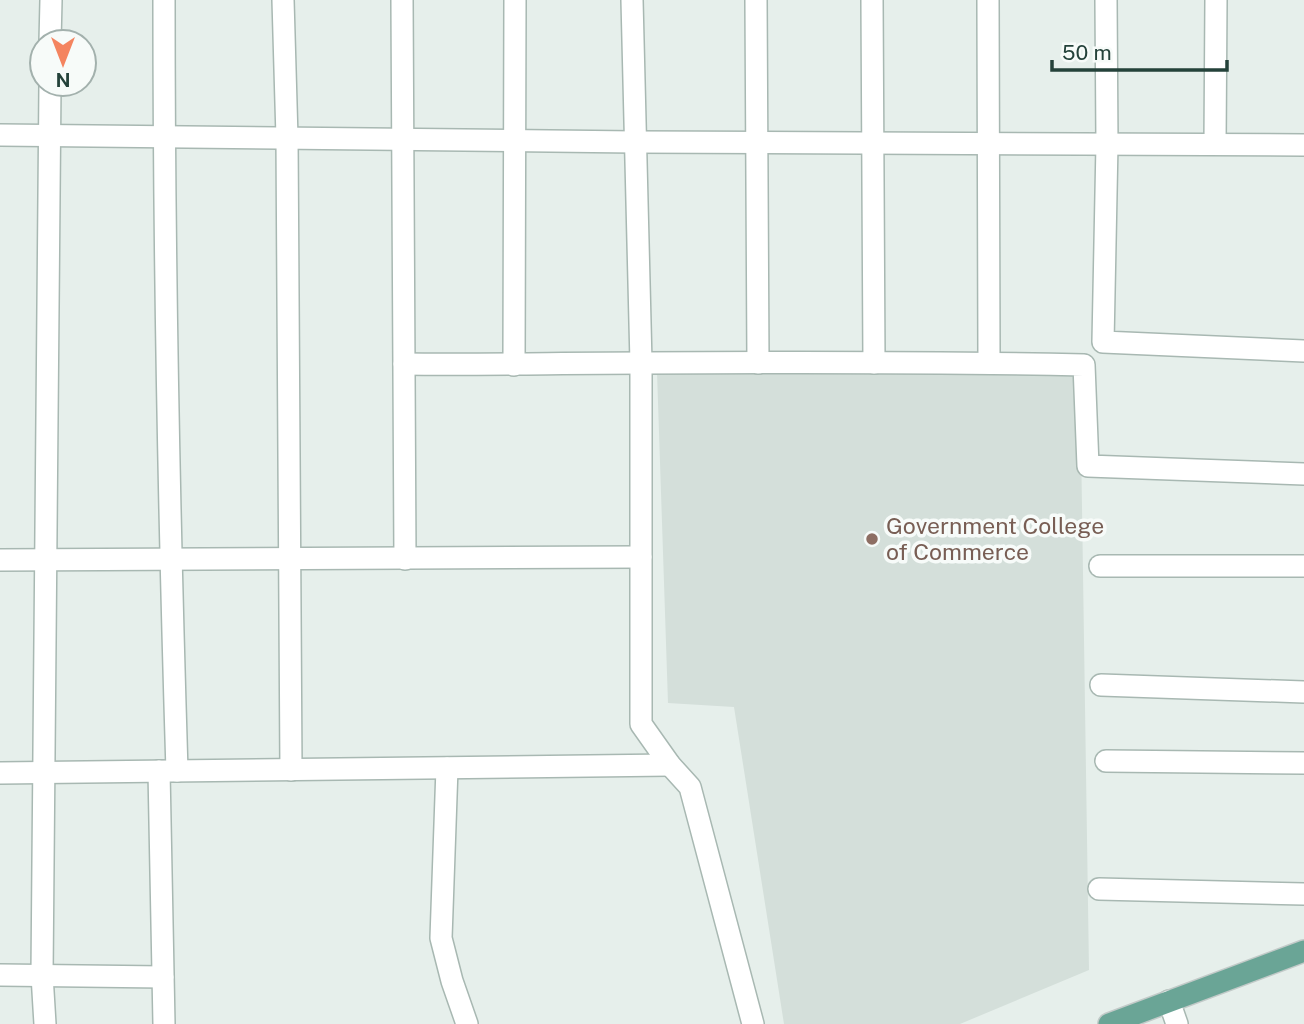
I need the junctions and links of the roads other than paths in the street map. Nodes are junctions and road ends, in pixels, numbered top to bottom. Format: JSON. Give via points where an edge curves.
{"nodes":[{"id":1,"x":51,"y":0,"type":"edge"},
{"id":2,"x":164,"y":0,"type":"edge"},
{"id":3,"x":283,"y":0,"type":"edge"},
{"id":4,"x":402,"y":0,"type":"edge"},
{"id":5,"x":515,"y":0,"type":"edge"},
{"id":6,"x":632,"y":0,"type":"edge"},
{"id":7,"x":756,"y":0,"type":"edge"},
{"id":8,"x":872,"y":0,"type":"edge"},
{"id":9,"x":988,"y":0,"type":"edge"},
{"id":10,"x":1106,"y":0,"type":"edge"},
{"id":11,"x":1216,"y":0,"type":"edge"},
{"id":12,"x":50,"y":28,"type":"edge"},
{"id":13,"x":50,"y":98,"type":"edge"},
{"id":14,"x":0,"y":135,"type":"edge"},
{"id":15,"x":49,"y":136,"type":"junction"},
{"id":16,"x":164,"y":136,"type":"junction"},
{"id":17,"x":287,"y":138,"type":"junction"},
{"id":18,"x":403,"y":139,"type":"junction"},
{"id":19,"x":514,"y":141,"type":"junction"},
{"id":20,"x":635,"y":142,"type":"junction"},
{"id":21,"x":757,"y":143,"type":"junction"},
{"id":22,"x":873,"y":143,"type":"junction"},
{"id":23,"x":988,"y":144,"type":"junction"},
{"id":24,"x":1107,"y":144,"type":"junction"},
{"id":25,"x":1215,"y":145,"type":"junction"},
{"id":26,"x":1304,"y":145,"type":"edge"},
{"id":27,"x":1304,"y":351,"type":"edge"},
{"id":28,"x":641,"y":363,"type":"junction"},
{"id":29,"x":758,"y":363,"type":"junction"},
{"id":30,"x":874,"y":363,"type":"junction"},
{"id":31,"x":989,"y":363,"type":"junction"},
{"id":32,"x":404,"y":364,"type":"junction"},
{"id":33,"x":514,"y":365,"type":"junction"},
{"id":34,"x":1304,"y":474,"type":"edge"},
{"id":35,"x":641,"y":557,"type":"junction"},
{"id":36,"x":291,"y":559,"type":"junction"},
{"id":37,"x":405,"y":559,"type":"junction"},
{"id":38,"x":0,"y":560,"type":"edge"},
{"id":39,"x":170,"y":560,"type":"junction"},
{"id":40,"x":47,"y":561,"type":"junction"},
{"id":41,"x":1100,"y":566,"type":"dead end"},
{"id":42,"x":1304,"y":566,"type":"edge"},
{"id":43,"x":1101,"y":685,"type":"dead end"},
{"id":44,"x":1304,"y":692,"type":"edge"},
{"id":45,"x":1106,"y":761,"type":"dead end"},
{"id":46,"x":1304,"y":763,"type":"edge"},
{"id":47,"x":670,"y":765,"type":"junction"},
{"id":48,"x":447,"y":768,"type":"junction"},
{"id":49,"x":291,"y":770,"type":"junction"},
{"id":50,"x":168,"y":771,"type":"junction"},
{"id":51,"x":44,"y":772,"type":"junction"},
{"id":52,"x":0,"y":773,"type":"edge"},
{"id":53,"x":1099,"y":889,"type":"dead end"},
{"id":54,"x":1304,"y":894,"type":"edge"},
{"id":55,"x":1304,"y":951,"type":"edge"},
{"id":56,"x":0,"y":975,"type":"edge"},
{"id":57,"x":42,"y":975,"type":"junction"},
{"id":58,"x":163,"y":976,"type":"junction"},
{"id":59,"x":1169,"y":1002,"type":"junction"},
{"id":60,"x":45,"y":1024,"type":"edge"},
{"id":61,"x":164,"y":1024,"type":"edge"},
{"id":62,"x":467,"y":1024,"type":"edge"},
{"id":63,"x":753,"y":1024,"type":"edge"},
{"id":64,"x":1109,"y":1024,"type":"edge"},
{"id":65,"x":1177,"y":1024,"type":"edge"}],
"edges":[{"from":1,"to":12,"type":"street"},
{"from":2,"to":16,"type":"street"},
{"from":3,"to":17,"type":"street"},
{"from":4,"to":18,"type":"street"},
{"from":5,"to":19,"type":"street"},
{"from":6,"to":20,"type":"street"},
{"from":7,"to":21,"type":"street"},
{"from":8,"to":22,"type":"street"},
{"from":9,"to":23,"type":"street"},
{"from":10,"to":24,"type":"street"},
{"from":11,"to":25,"type":"street"},
{"from":13,"to":15,"type":"street"},
{"from":14,"to":15,"type":"street"},
{"from":15,"to":16,"type":"street"},
{"from":15,"to":40,"type":"street"},
{"from":16,"to":17,"type":"street"},
{"from":16,"to":39,"type":"street"},
{"from":17,"to":18,"type":"street"},
{"from":17,"to":36,"type":"street"},
{"from":18,"to":19,"type":"street"},
{"from":18,"to":32,"type":"street"},
{"from":19,"to":20,"type":"street"},
{"from":19,"to":33,"type":"street"},
{"from":20,"to":21,"type":"street"},
{"from":20,"to":28,"type":"street"},
{"from":21,"to":22,"type":"street"},
{"from":21,"to":29,"type":"street"},
{"from":22,"to":23,"type":"street"},
{"from":22,"to":30,"type":"street"},
{"from":23,"to":24,"type":"street"},
{"from":23,"to":31,"type":"street"},
{"from":24,"to":25,"type":"street"},
{"from":24,"to":27,"type":"street","via":[[1103,342]]},
{"from":25,"to":26,"type":"street"},
{"from":28,"to":29,"type":"street"},
{"from":28,"to":33,"type":"street"},
{"from":28,"to":35,"type":"street"},
{"from":29,"to":30,"type":"street"},
{"from":30,"to":31,"type":"street"},
{"from":31,"to":34,"type":"street","via":[[1084,365],[1088,466]]},
{"from":32,"to":33,"type":"street"},
{"from":32,"to":37,"type":"street"},
{"from":35,"to":37,"type":"street"},
{"from":35,"to":47,"type":"street","via":[[641,724]]},
{"from":36,"to":37,"type":"street"},
{"from":36,"to":39,"type":"street"},
{"from":36,"to":49,"type":"street"},
{"from":38,"to":40,"type":"street"},
{"from":39,"to":40,"type":"street"},
{"from":39,"to":50,"type":"street"},
{"from":40,"to":51,"type":"street"},
{"from":41,"to":42,"type":"street"},
{"from":43,"to":44,"type":"street"},
{"from":45,"to":46,"type":"street"},
{"from":47,"to":48,"type":"street"},
{"from":47,"to":63,"type":"street","via":[[690,787]]},
{"from":48,"to":49,"type":"street"},
{"from":48,"to":62,"type":"street","via":[[441,938]]},
{"from":49,"to":50,"type":"street"},
{"from":50,"to":51,"type":"street"},
{"from":50,"to":58,"type":"street"},
{"from":51,"to":52,"type":"street"},
{"from":51,"to":57,"type":"street"},
{"from":53,"to":54,"type":"street"},
{"from":55,"to":59,"type":"main road"},
{"from":56,"to":57,"type":"street"},
{"from":57,"to":58,"type":"street"},
{"from":57,"to":60,"type":"street"},
{"from":58,"to":61,"type":"street"},
{"from":59,"to":64,"type":"main road"},
{"from":59,"to":65,"type":"street"}]}
